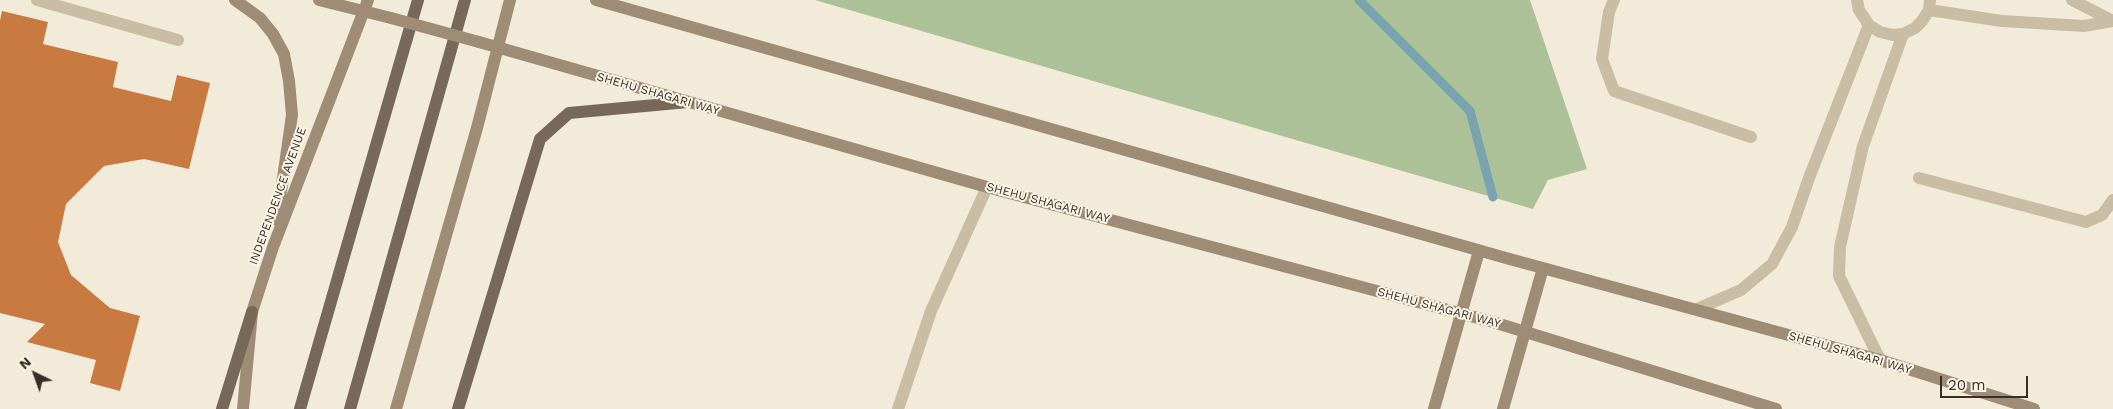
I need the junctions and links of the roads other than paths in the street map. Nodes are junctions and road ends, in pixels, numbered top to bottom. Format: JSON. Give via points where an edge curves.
{"nodes":[{"id":1,"x":37,"y":0,"type":"edge"},
{"id":2,"x":234,"y":0,"type":"edge"},
{"id":3,"x":319,"y":0,"type":"edge"},
{"id":4,"x":418,"y":0,"type":"edge"},
{"id":5,"x":465,"y":0,"type":"edge"},
{"id":6,"x":510,"y":0,"type":"edge"},
{"id":7,"x":596,"y":0,"type":"edge"},
{"id":8,"x":1614,"y":0,"type":"edge"},
{"id":9,"x":1857,"y":0,"type":"edge"},
{"id":10,"x":2072,"y":0,"type":"edge"},
{"id":11,"x":1930,"y":5,"type":"edge"},
{"id":12,"x":366,"y":6,"type":"edge"},
{"id":13,"x":2113,"y":21,"type":"edge"},
{"id":14,"x":1869,"y":26,"type":"junction"},
{"id":15,"x":1903,"y":34,"type":"junction"},
{"id":16,"x":178,"y":40,"type":"dead end"},
{"id":17,"x":497,"y":47,"type":"junction"},
{"id":18,"x":688,"y":102,"type":"junction"},
{"id":19,"x":1751,"y":137,"type":"dead end"},
{"id":20,"x":1919,"y":178,"type":"dead end"},
{"id":21,"x":987,"y":187,"type":"junction"},
{"id":22,"x":2113,"y":200,"type":"edge"},
{"id":23,"x":273,"y":247,"type":"junction"},
{"id":24,"x":1480,"y":251,"type":"junction"},
{"id":25,"x":1543,"y":268,"type":"junction"},
{"id":26,"x":1697,"y":309,"type":"junction"},
{"id":27,"x":252,"y":312,"type":"junction"},
{"id":28,"x":1461,"y":313,"type":"junction"},
{"id":29,"x":1524,"y":331,"type":"junction"},
{"id":30,"x":1880,"y":360,"type":"junction"},
{"id":31,"x":222,"y":409,"type":"edge"},
{"id":32,"x":243,"y":409,"type":"edge"},
{"id":33,"x":300,"y":409,"type":"edge"},
{"id":34,"x":350,"y":409,"type":"edge"},
{"id":35,"x":396,"y":409,"type":"edge"},
{"id":36,"x":458,"y":409,"type":"edge"},
{"id":37,"x":898,"y":409,"type":"edge"},
{"id":38,"x":1434,"y":409,"type":"edge"},
{"id":39,"x":1502,"y":409,"type":"edge"},
{"id":40,"x":1776,"y":409,"type":"edge"},
{"id":41,"x":2034,"y":409,"type":"edge"}],
"edges":[{"from":1,"to":16,"type":"lane"},
{"from":2,"to":23,"type":"main road","via":[[260,18],[272,34],[284,54],[289,81],[292,115]]},
{"from":3,"to":12,"type":"main road","name":"SHEHU SHAGARI WAY"},
{"from":4,"to":33,"type":"main road"},
{"from":5,"to":34,"type":"main road"},
{"from":6,"to":17,"type":"main road"},
{"from":7,"to":24,"type":"main road","name":"SHEHU SHAGARI WAY"},
{"from":8,"to":19,"type":"lane","via":[[1609,12],[1602,59],[1614,91]]},
{"from":9,"to":14,"type":"lane"},
{"from":10,"to":13,"type":"lane"},
{"from":11,"to":13,"type":"lane","via":[[2002,21],[2075,26]]},
{"from":11,"to":15,"type":"lane","via":[[1922,21]]},
{"from":12,"to":17,"type":"main road","name":"SHEHU SHAGARI WAY","bridge":true,"via":[[391,18]]},
{"from":12,"to":23,"type":"main road","name":"INDEPENDENCE AVENUE"},
{"from":14,"to":15,"type":"lane","via":[[1880,32]]},
{"from":14,"to":26,"type":"lane","via":[[1792,227],[1772,264],[1741,290]]},
{"from":15,"to":30,"type":"lane","via":[[1862,146],[1840,248],[1839,276]]},
{"from":17,"to":18,"type":"main road","name":"SHEHU SHAGARI WAY"},
{"from":17,"to":35,"type":"main road","via":[[477,128]]},
{"from":18,"to":21,"type":"main road","name":"SHEHU SHAGARI WAY"},
{"from":18,"to":36,"type":"main road","via":[[569,113],[540,139]]},
{"from":20,"to":22,"type":"lane","via":[[2086,222],[2102,215]]},
{"from":21,"to":28,"type":"main road","name":"SHEHU SHAGARI WAY"},
{"from":21,"to":37,"type":"lane","via":[[931,311]]},
{"from":23,"to":27,"type":"main road","name":"INDEPENDENCE AVENUE"},
{"from":24,"to":25,"type":"main road","name":"SHEHU SHAGARI WAY"},
{"from":24,"to":28,"type":"main road"},
{"from":25,"to":26,"type":"main road","name":"SHEHU SHAGARI WAY"},
{"from":25,"to":29,"type":"main road"},
{"from":26,"to":30,"type":"main road","name":"SHEHU SHAGARI WAY"},
{"from":27,"to":31,"type":"main road"},
{"from":27,"to":32,"type":"main road","name":"INDEPENDENCE AVENUE"},
{"from":28,"to":29,"type":"main road","name":"SHEHU SHAGARI WAY"},
{"from":28,"to":38,"type":"main road"},
{"from":29,"to":39,"type":"main road"},
{"from":29,"to":40,"type":"main road","name":"SHEHU SHAGARI WAY"},
{"from":30,"to":41,"type":"main road","name":"SHEHU SHAGARI WAY"}]}
